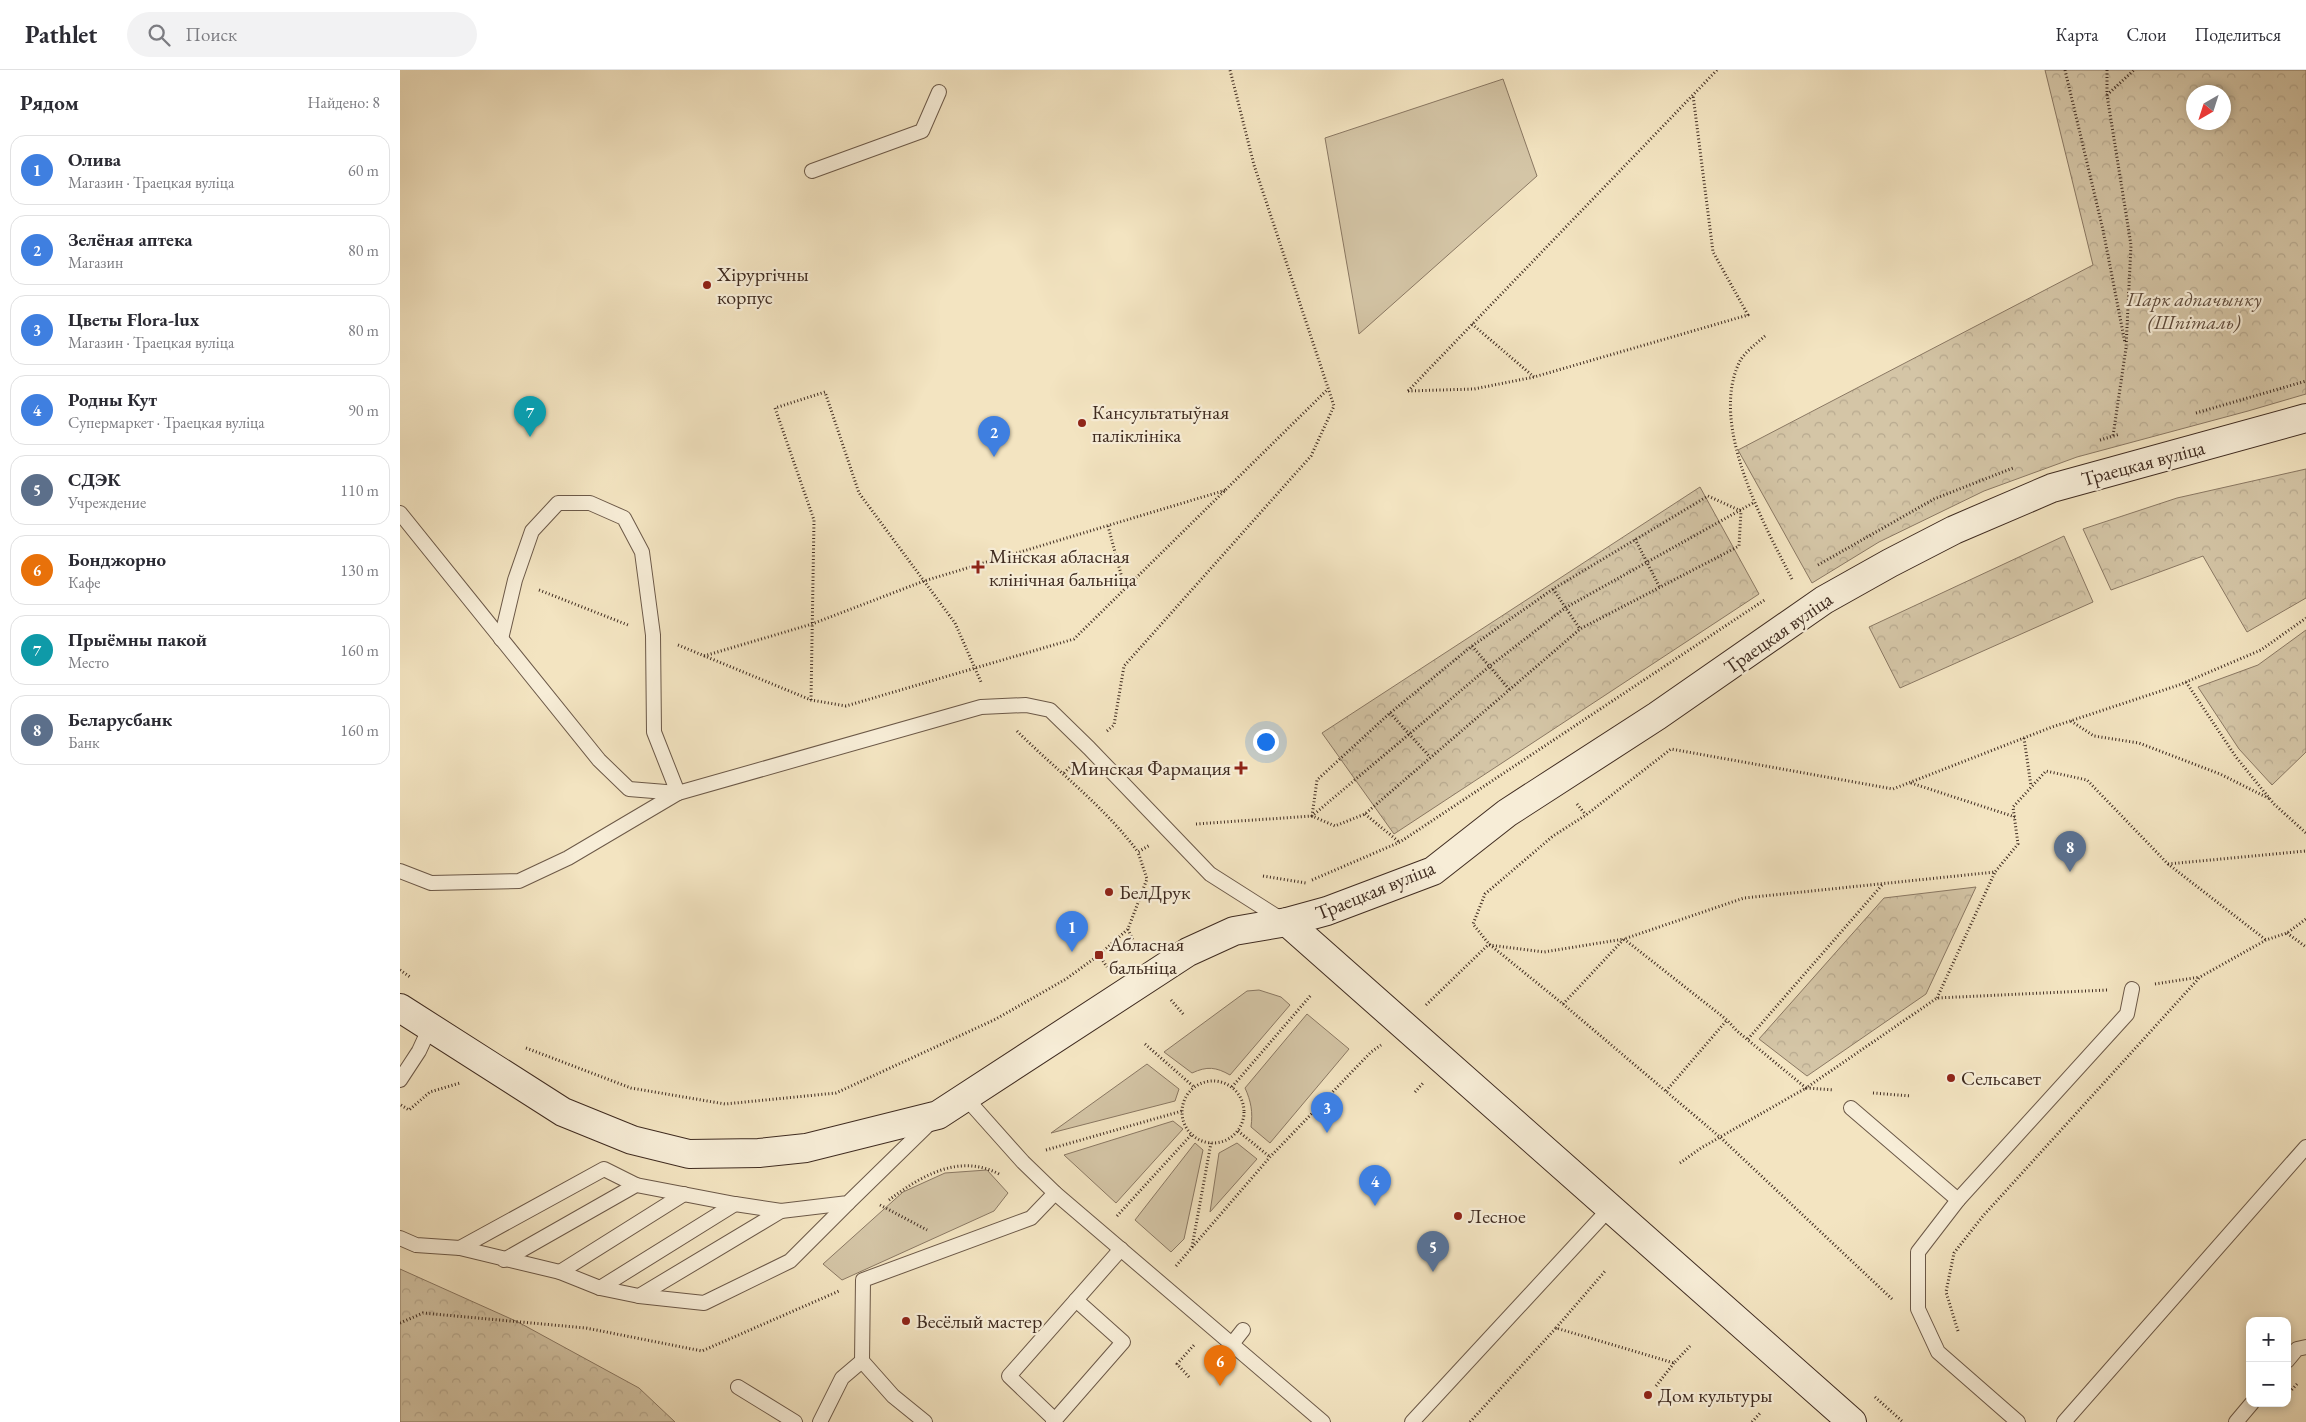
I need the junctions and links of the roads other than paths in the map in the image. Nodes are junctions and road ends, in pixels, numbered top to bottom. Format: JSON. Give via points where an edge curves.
{"nodes":[{"id":1,"x":939,"y":92,"type":"dead end"},
{"id":2,"x":812,"y":170,"type":"dead end"},
{"id":3,"x":2306,"y":418,"type":"edge"},
{"id":4,"x":400,"y":514,"type":"edge"},
{"id":5,"x":501,"y":639,"type":"junction"},
{"id":6,"x":678,"y":793,"type":"junction"},
{"id":7,"x":400,"y":871,"type":"edge"},
{"id":8,"x":1286,"y":922,"type":"junction"},
{"id":9,"x":2132,"y":988,"type":"road end"},
{"id":10,"x":400,"y":1008,"type":"edge"},
{"id":11,"x":430,"y":1027,"type":"junction"},
{"id":12,"x":400,"y":1080,"type":"edge"},
{"id":13,"x":965,"y":1097,"type":"junction"},
{"id":14,"x":1851,"y":1108,"type":"dead end"},
{"id":15,"x":938,"y":1115,"type":"junction"},
{"id":16,"x":2306,"y":1147,"type":"edge"},
{"id":17,"x":636,"y":1184,"type":"junction"},
{"id":18,"x":1055,"y":1193,"type":"junction"},
{"id":19,"x":684,"y":1194,"type":"junction"},
{"id":20,"x":1958,"y":1200,"type":"junction"},
{"id":21,"x":848,"y":1203,"type":"junction"},
{"id":22,"x":735,"y":1204,"type":"junction"},
{"id":23,"x":1610,"y":1208,"type":"junction"},
{"id":24,"x":781,"y":1210,"type":"junction"},
{"id":25,"x":400,"y":1238,"type":"edge"},
{"id":26,"x":460,"y":1248,"type":"junction"},
{"id":27,"x":1121,"y":1249,"type":"junction"},
{"id":28,"x":504,"y":1260,"type":"junction"},
{"id":29,"x":560,"y":1272,"type":"junction"},
{"id":30,"x":600,"y":1288,"type":"junction"},
{"id":31,"x":639,"y":1296,"type":"junction"},
{"id":32,"x":1076,"y":1300,"type":"junction"},
{"id":33,"x":1243,"y":1330,"type":"dead end"},
{"id":34,"x":1232,"y":1344,"type":"junction"},
{"id":35,"x":2306,"y":1347,"type":"edge"},
{"id":36,"x":2291,"y":1356,"type":"edge"},
{"id":37,"x":862,"y":1361,"type":"junction"},
{"id":38,"x":738,"y":1387,"type":"dead end"},
{"id":39,"x":2249,"y":1407,"type":"edge"},
{"id":40,"x":1054,"y":1421,"type":"edge"},
{"id":41,"x":795,"y":1422,"type":"edge"},
{"id":42,"x":820,"y":1422,"type":"edge"},
{"id":43,"x":925,"y":1422,"type":"edge"},
{"id":44,"x":1323,"y":1422,"type":"edge"},
{"id":45,"x":1412,"y":1422,"type":"edge"},
{"id":46,"x":1852,"y":1422,"type":"edge"},
{"id":47,"x":2018,"y":1422,"type":"edge"},
{"id":48,"x":2064,"y":1422,"type":"edge"},
{"id":49,"x":2236,"y":1422,"type":"edge"}],
"edges":[{"from":1,"to":2,"type":"lane","via":[[922,131]]},
{"from":3,"to":8,"type":"street","name":"Траецкая вуліца","via":[[2052,488],[1954,530],[1824,600],[1657,716],[1507,813],[1432,871],[1328,911]]},
{"from":4,"to":5,"type":"lane"},
{"from":5,"to":6,"type":"lane","via":[[599,760],[629,789]]},
{"from":5,"to":6,"type":"lane","via":[[515,580],[532,531],[558,503],[590,503],[624,518],[642,552],[652,635],[654,732]]},
{"from":6,"to":7,"type":"lane","via":[[568,858],[518,881],[431,882]]},
{"from":6,"to":8,"type":"lane","via":[[981,707],[1026,705],[1050,710],[1210,874]]},
{"from":8,"to":13,"type":"street","name":"Траецкая вуліца","via":[[1234,931],[1188,952]]},
{"from":8,"to":23,"type":"street"},
{"from":9,"to":20,"type":"lane","via":[[2127,1014]]},
{"from":10,"to":11,"type":"street","name":"Траецкая вуліца"},
{"from":11,"to":12,"type":"lane"},
{"from":11,"to":15,"type":"street","name":"Траецкая вуліца","via":[[563,1112],[632,1140],[689,1154],[759,1153],[806,1148]]},
{"from":13,"to":15,"type":"street","name":"Траецкая вуліца"},
{"from":13,"to":18,"type":"lane"},
{"from":14,"to":20,"type":"lane"},
{"from":15,"to":21,"type":"lane"},
{"from":16,"to":48,"type":"lane"},
{"from":17,"to":19,"type":"lane"},
{"from":17,"to":26,"type":"lane","via":[[604,1169]]},
{"from":17,"to":28,"type":"lane"},
{"from":18,"to":27,"type":"lane"},
{"from":18,"to":37,"type":"lane","via":[[1031,1218],[864,1280]]},
{"from":19,"to":22,"type":"lane"},
{"from":19,"to":29,"type":"lane"},
{"from":20,"to":47,"type":"lane","via":[[1918,1252],[1918,1309],[1938,1352]]},
{"from":21,"to":24,"type":"lane"},
{"from":21,"to":31,"type":"lane","via":[[790,1261],[704,1303]]},
{"from":22,"to":24,"type":"lane"},
{"from":22,"to":30,"type":"lane"},
{"from":23,"to":45,"type":"lane"},
{"from":23,"to":46,"type":"street"},
{"from":24,"to":31,"type":"lane"},
{"from":25,"to":26,"type":"lane","via":[[416,1245]]},
{"from":26,"to":28,"type":"lane"},
{"from":27,"to":32,"type":"lane"},
{"from":27,"to":34,"type":"lane"},
{"from":28,"to":29,"type":"lane"},
{"from":29,"to":30,"type":"lane"},
{"from":30,"to":31,"type":"lane"},
{"from":32,"to":40,"type":"lane","via":[[1009,1376]]},
{"from":32,"to":40,"type":"lane","via":[[1123,1342]]},
{"from":33,"to":34,"type":"lane"},
{"from":34,"to":44,"type":"lane"},
{"from":35,"to":36,"type":"lane","via":[[2297,1349]]},
{"from":37,"to":42,"type":"lane","via":[[842,1378]]},
{"from":37,"to":43,"type":"lane","via":[[893,1396]]},
{"from":38,"to":41,"type":"lane"},
{"from":39,"to":49,"type":"lane"}]}
